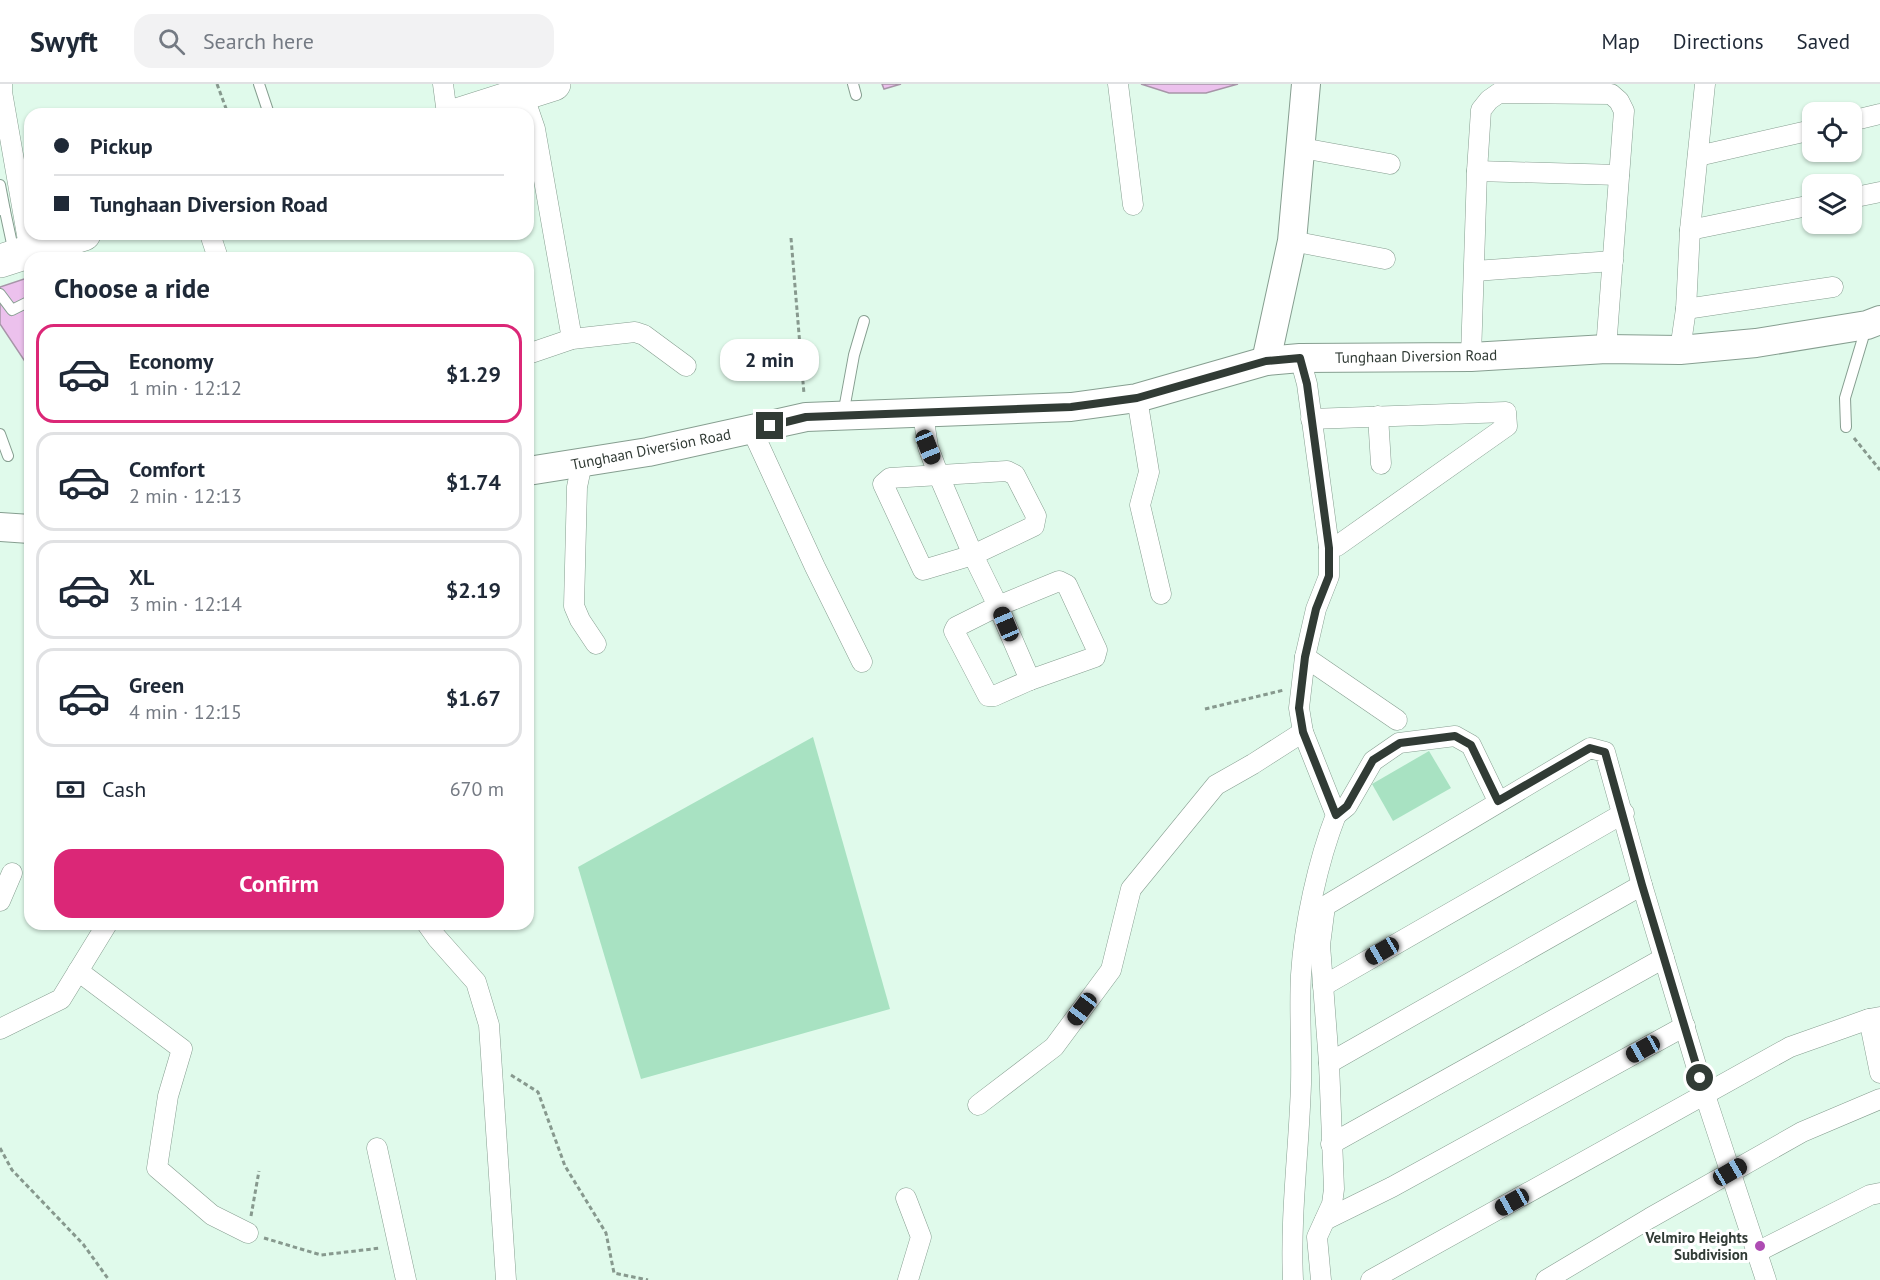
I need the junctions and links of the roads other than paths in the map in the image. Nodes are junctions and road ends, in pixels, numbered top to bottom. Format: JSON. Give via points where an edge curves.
{"nodes":[{"id":1,"x":2,"y":84,"type":"edge"},
{"id":2,"x":259,"y":84,"type":"edge"},
{"id":3,"x":443,"y":84,"type":"edge"},
{"id":4,"x":554,"y":84,"type":"edge"},
{"id":5,"x":1118,"y":84,"type":"edge"},
{"id":6,"x":1306,"y":84,"type":"edge"},
{"id":7,"x":1705,"y":84,"type":"edge"},
{"id":8,"x":523,"y":94,"type":"junction"},
{"id":9,"x":267,"y":108,"type":"edge"},
{"id":10,"x":446,"y":108,"type":"edge"},
{"id":11,"x":479,"y":108,"type":"edge"},
{"id":12,"x":528,"y":108,"type":"edge"},
{"id":13,"x":1880,"y":114,"type":"edge"},
{"id":14,"x":1862,"y":118,"type":"edge"},
{"id":15,"x":534,"y":126,"type":"edge"},
{"id":16,"x":1802,"y":132,"type":"edge"},
{"id":17,"x":1302,"y":148,"type":"junction"},
{"id":18,"x":1698,"y":156,"type":"junction"},
{"id":19,"x":1390,"y":164,"type":"dead end"},
{"id":20,"x":1477,"y":171,"type":"junction"},
{"id":21,"x":1618,"y":175,"type":"junction"},
{"id":22,"x":0,"y":185,"type":"edge"},
{"id":23,"x":1880,"y":192,"type":"edge"},
{"id":24,"x":1862,"y":196,"type":"edge"},
{"id":25,"x":1133,"y":206,"type":"dead end"},
{"id":26,"x":1802,"y":207,"type":"edge"},
{"id":27,"x":2,"y":210,"type":"edge"},
{"id":28,"x":24,"y":219,"type":"edge"},
{"id":29,"x":1690,"y":230,"type":"junction"},
{"id":30,"x":68,"y":240,"type":"edge"},
{"id":31,"x":1292,"y":241,"type":"junction"},
{"id":32,"x":29,"y":252,"type":"edge"},
{"id":33,"x":35,"y":252,"type":"edge"},
{"id":34,"x":1385,"y":259,"type":"dead end"},
{"id":35,"x":1613,"y":261,"type":"junction"},
{"id":36,"x":1474,"y":271,"type":"junction"},
{"id":37,"x":1833,"y":287,"type":"dead end"},
{"id":38,"x":0,"y":294,"type":"edge"},
{"id":39,"x":24,"y":304,"type":"edge"},
{"id":40,"x":1686,"y":309,"type":"junction"},
{"id":41,"x":864,"y":321,"type":"dead end"},
{"id":42,"x":1873,"y":322,"type":"edge"},
{"id":43,"x":572,"y":339,"type":"junction"},
{"id":44,"x":1606,"y":349,"type":"junction"},
{"id":45,"x":1680,"y":350,"type":"junction"},
{"id":46,"x":534,"y":352,"type":"edge"},
{"id":47,"x":1471,"y":357,"type":"junction"},
{"id":48,"x":1300,"y":358,"type":"junction"},
{"id":49,"x":1266,"y":361,"type":"junction"},
{"id":50,"x":686,"y":366,"type":"dead end"},
{"id":51,"x":1137,"y":398,"type":"junction"},
{"id":52,"x":923,"y":414,"type":"junction"},
{"id":53,"x":843,"y":415,"type":"junction"},
{"id":54,"x":1378,"y":416,"type":"junction"},
{"id":55,"x":1311,"y":418,"type":"junction"},
{"id":56,"x":1846,"y":427,"type":"road end"},
{"id":57,"x":752,"y":430,"type":"junction"},
{"id":58,"x":0,"y":434,"type":"edge"},
{"id":59,"x":8,"y":456,"type":"dead end"},
{"id":60,"x":582,"y":463,"type":"junction"},
{"id":61,"x":1381,"y":464,"type":"dead end"},
{"id":62,"x":534,"y":470,"type":"edge"},
{"id":63,"x":939,"y":476,"type":"junction"},
{"id":64,"x":0,"y":527,"type":"edge"},
{"id":65,"x":24,"y":529,"type":"edge"},
{"id":66,"x":1329,"y":548,"type":"junction"},
{"id":67,"x":973,"y":555,"type":"junction"},
{"id":68,"x":1161,"y":594,"type":"dead end"},
{"id":69,"x":999,"y":606,"type":"junction"},
{"id":70,"x":596,"y":644,"type":"dead end"},
{"id":71,"x":1305,"y":657,"type":"junction"},
{"id":72,"x":862,"y":662,"type":"dead end"},
{"id":73,"x":1030,"y":680,"type":"junction"},
{"id":74,"x":1397,"y":720,"type":"dead end"},
{"id":75,"x":1303,"y":732,"type":"junction"},
{"id":76,"x":1498,"y":801,"type":"junction"},
{"id":77,"x":1624,"y":813,"type":"junction"},
{"id":78,"x":1336,"y":815,"type":"junction"},
{"id":79,"x":12,"y":873,"type":"dead end"},
{"id":80,"x":1642,"y":885,"type":"junction"},
{"id":81,"x":0,"y":901,"type":"edge"},
{"id":82,"x":102,"y":930,"type":"edge"},
{"id":83,"x":431,"y":930,"type":"edge"},
{"id":84,"x":1664,"y":958,"type":"junction"},
{"id":85,"x":78,"y":971,"type":"junction"},
{"id":86,"x":1323,"y":986,"type":"junction"},
{"id":87,"x":1875,"y":1018,"type":"edge"},
{"id":88,"x":1685,"y":1026,"type":"junction"},
{"id":89,"x":0,"y":1029,"type":"edge"},
{"id":90,"x":1329,"y":1063,"type":"junction"},
{"id":91,"x":1880,"y":1073,"type":"edge"},
{"id":92,"x":1705,"y":1095,"type":"junction"},
{"id":93,"x":1880,"y":1099,"type":"edge"},
{"id":94,"x":978,"y":1105,"type":"dead end"},
{"id":95,"x":1331,"y":1144,"type":"junction"},
{"id":96,"x":377,"y":1148,"type":"dead end"},
{"id":97,"x":1730,"y":1172,"type":"junction"},
{"id":98,"x":1880,"y":1193,"type":"edge"},
{"id":99,"x":906,"y":1198,"type":"dead end"},
{"id":100,"x":1325,"y":1220,"type":"junction"},
{"id":101,"x":248,"y":1233,"type":"road end"},
{"id":102,"x":1757,"y":1252,"type":"junction"},
{"id":103,"x":406,"y":1280,"type":"edge"},
{"id":104,"x":506,"y":1280,"type":"edge"},
{"id":105,"x":908,"y":1280,"type":"edge"},
{"id":106,"x":1293,"y":1280,"type":"edge"},
{"id":107,"x":1321,"y":1280,"type":"edge"},
{"id":108,"x":1371,"y":1280,"type":"edge"},
{"id":109,"x":1546,"y":1280,"type":"edge"},
{"id":110,"x":1766,"y":1280,"type":"edge"}],
"edges":[{"from":1,"to":28,"type":"street"},
{"from":2,"to":9,"type":"lane"},
{"from":3,"to":10,"type":"street"},
{"from":4,"to":8,"type":"highway"},
{"from":5,"to":25,"type":"street"},
{"from":6,"to":17,"type":"street"},
{"from":7,"to":18,"type":"street"},
{"from":8,"to":11,"type":"highway"},
{"from":8,"to":12,"type":"street"},
{"from":13,"to":14,"type":"street"},
{"from":15,"to":43,"type":"street"},
{"from":16,"to":18,"type":"street"},
{"from":17,"to":19,"type":"street"},
{"from":17,"to":31,"type":"street"},
{"from":18,"to":29,"type":"street"},
{"from":20,"to":21,"type":"street"},
{"from":20,"to":21,"type":"street","via":[[1481,110],[1499,93],[1611,94],[1624,111]]},
{"from":20,"to":36,"type":"street"},
{"from":21,"to":35,"type":"street"},
{"from":22,"to":27,"type":"lane"},
{"from":23,"to":24,"type":"street"},
{"from":26,"to":29,"type":"street"},
{"from":27,"to":32,"type":"lane"},
{"from":29,"to":40,"type":"street"},
{"from":30,"to":33,"type":"highway"},
{"from":31,"to":34,"type":"street"},
{"from":31,"to":49,"type":"street"},
{"from":35,"to":36,"type":"street"},
{"from":35,"to":44,"type":"street"},
{"from":36,"to":47,"type":"street"},
{"from":37,"to":40,"type":"street"},
{"from":38,"to":39,"type":"lane","via":[[12,310]]},
{"from":40,"to":45,"type":"street"},
{"from":41,"to":53,"type":"lane"},
{"from":42,"to":45,"type":"street","name":"Tunghaan Diversion Road","via":[[1756,343]]},
{"from":42,"to":56,"type":"lane","via":[[1845,398]]},
{"from":43,"to":46,"type":"street"},
{"from":43,"to":50,"type":"street","via":[[639,333]]},
{"from":44,"to":45,"type":"street","name":"Tunghaan Diversion Road"},
{"from":44,"to":47,"type":"street","name":"Tunghaan Diversion Road"},
{"from":47,"to":48,"type":"street","name":"Tunghaan Diversion Road"},
{"from":48,"to":49,"type":"street","name":"Tunghaan Diversion Road"},
{"from":48,"to":55,"type":"street"},
{"from":49,"to":51,"type":"street","name":"Tunghaan Diversion Road"},
{"from":51,"to":52,"type":"street","name":"Tunghaan Diversion Road","via":[[1071,407]]},
{"from":51,"to":68,"type":"street","via":[[1149,472],[1140,505]]},
{"from":52,"to":53,"type":"street","name":"Tunghaan Diversion Road"},
{"from":52,"to":63,"type":"street","via":[[928,447]]},
{"from":53,"to":57,"type":"street","name":"Tunghaan Diversion Road","via":[[806,417]]},
{"from":54,"to":55,"type":"street"},
{"from":54,"to":61,"type":"street"},
{"from":54,"to":66,"type":"street","via":[[1506,412],[1507,426]]},
{"from":55,"to":66,"type":"street"},
{"from":57,"to":60,"type":"street","name":"Tunghaan Diversion Road"},
{"from":57,"to":72,"type":"street"},
{"from":58,"to":59,"type":"lane"},
{"from":60,"to":62,"type":"street","name":"Tunghaan Diversion Road"},
{"from":60,"to":70,"type":"street","via":[[577,487],[574,606]]},
{"from":63,"to":67,"type":"street"},
{"from":63,"to":67,"type":"street","via":[[1010,472],[1036,516],[1034,526]]},
{"from":63,"to":67,"type":"street","via":[[890,478],[883,484],[922,570]]},
{"from":64,"to":65,"type":"street"},
{"from":66,"to":71,"type":"street","via":[[1329,576],[1316,609]]},
{"from":67,"to":69,"type":"street"},
{"from":69,"to":73,"type":"street"},
{"from":69,"to":73,"type":"street","via":[[954,631],[988,696]]},
{"from":69,"to":73,"type":"street","via":[[1059,581],[1065,583],[1097,650],[1095,657]]},
{"from":71,"to":74,"type":"street"},
{"from":71,"to":75,"type":"street","via":[[1299,708]]},
{"from":75,"to":78,"type":"street"},
{"from":75,"to":94,"type":"street","via":[[1216,786],[1131,889],[1111,970],[1054,1047]]},
{"from":76,"to":77,"type":"street","via":[[1590,748],[1598,748],[1605,752]]},
{"from":76,"to":78,"type":"street","via":[[1471,745],[1455,736],[1400,743],[1373,760],[1347,806]]},
{"from":76,"to":86,"type":"street","via":[[1326,906],[1320,945]]},
{"from":77,"to":80,"type":"street"},
{"from":77,"to":86,"type":"street"},
{"from":78,"to":106,"type":"street","via":[[1311,904],[1301,974],[1301,1083],[1291,1238]]},
{"from":79,"to":81,"type":"street"},
{"from":80,"to":84,"type":"street"},
{"from":80,"to":90,"type":"street"},
{"from":82,"to":85,"type":"street"},
{"from":83,"to":104,"type":"street","via":[[476,982],[489,1025]]},
{"from":84,"to":88,"type":"street"},
{"from":84,"to":95,"type":"street"},
{"from":85,"to":89,"type":"street","via":[[61,999]]},
{"from":85,"to":101,"type":"street","via":[[182,1048],[168,1096],[157,1168],[212,1215]]},
{"from":86,"to":90,"type":"street"},
{"from":87,"to":91,"type":"street"},
{"from":87,"to":92,"type":"street","via":[[1790,1047]]},
{"from":88,"to":92,"type":"street"},
{"from":88,"to":100,"type":"street"},
{"from":90,"to":95,"type":"street"},
{"from":92,"to":97,"type":"street"},
{"from":92,"to":108,"type":"street"},
{"from":93,"to":97,"type":"street","via":[[1802,1132]]},
{"from":95,"to":100,"type":"street","via":[[1332,1204]]},
{"from":96,"to":103,"type":"street"},
{"from":97,"to":102,"type":"street"},
{"from":97,"to":109,"type":"street"},
{"from":98,"to":102,"type":"street"},
{"from":99,"to":105,"type":"street","via":[[921,1237]]},
{"from":100,"to":107,"type":"street","via":[[1317,1238]]},
{"from":102,"to":110,"type":"street"}]}
